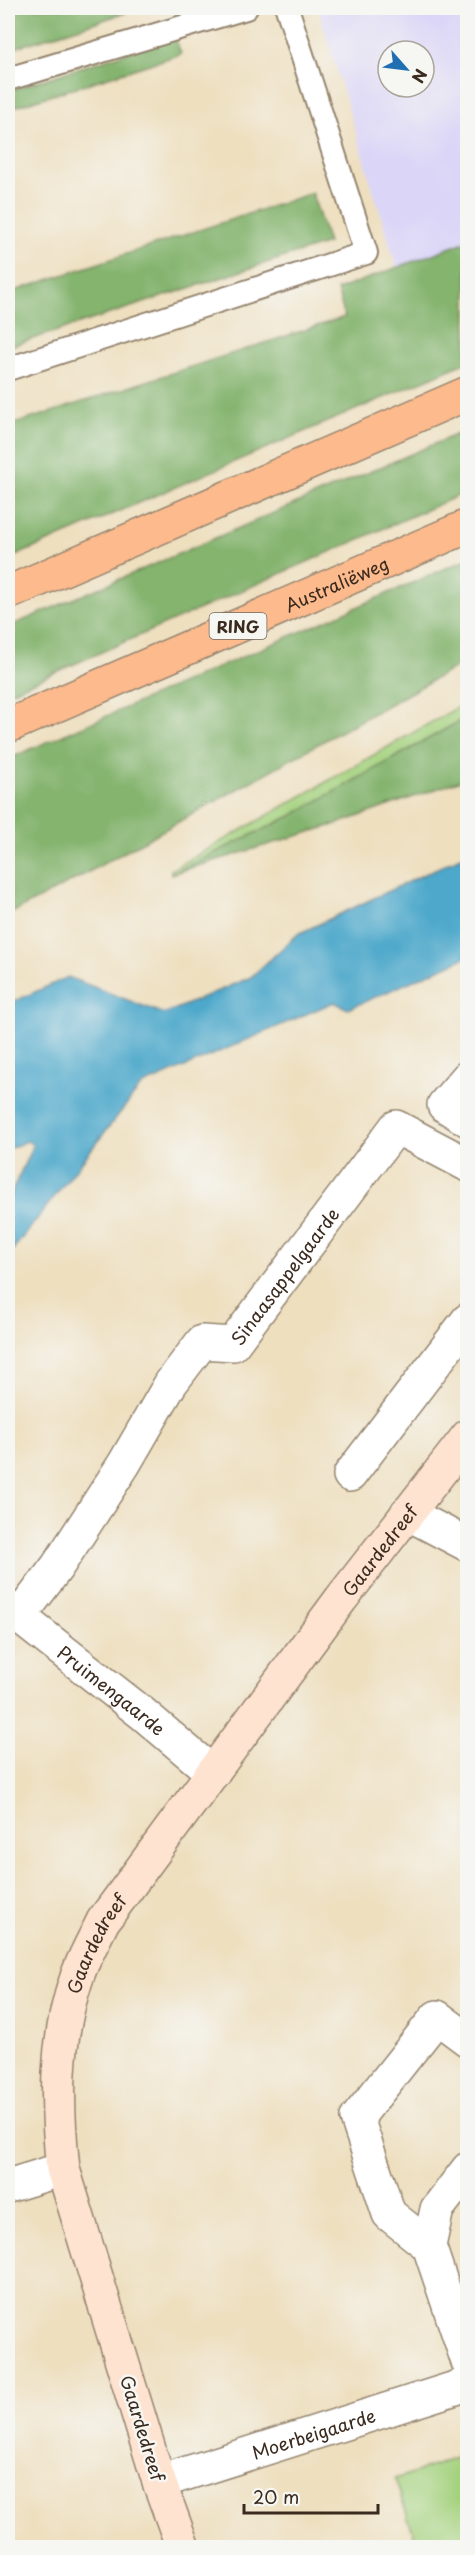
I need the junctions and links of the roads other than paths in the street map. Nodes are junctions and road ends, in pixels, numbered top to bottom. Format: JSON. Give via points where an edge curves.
{"nodes":[{"id":1,"x":246,"y":8,"type":"edge"},
{"id":2,"x":287,"y":8,"type":"edge"},
{"id":3,"x":8,"y":79,"type":"edge"},
{"id":4,"x":8,"y":369,"type":"edge"},
{"id":5,"x":468,"y":393,"type":"edge"},
{"id":6,"x":468,"y":526,"type":"edge"},
{"id":7,"x":8,"y":593,"type":"edge"},
{"id":8,"x":8,"y":726,"type":"edge"},
{"id":9,"x":468,"y":1077,"type":"edge"},
{"id":10,"x":468,"y":1120,"type":"edge"},
{"id":11,"x":468,"y":1165,"type":"edge"},
{"id":12,"x":468,"y":1320,"type":"edge"},
{"id":13,"x":468,"y":1436,"type":"edge"},
{"id":14,"x":350,"y":1475,"type":"dead end"},
{"id":15,"x":407,"y":1513,"type":"junction"},
{"id":16,"x":468,"y":1545,"type":"edge"},
{"id":17,"x":13,"y":1612,"type":"edge"},
{"id":18,"x":213,"y":1773,"type":"junction"},
{"id":19,"x":468,"y":2040,"type":"edge"},
{"id":20,"x":63,"y":2169,"type":"junction"},
{"id":21,"x":468,"y":2169,"type":"edge"},
{"id":22,"x":8,"y":2187,"type":"edge"},
{"id":23,"x":429,"y":2246,"type":"junction"},
{"id":24,"x":468,"y":2362,"type":"edge"},
{"id":25,"x":468,"y":2384,"type":"edge"},
{"id":26,"x":159,"y":2482,"type":"junction"},
{"id":27,"x":183,"y":2547,"type":"edge"}],
"edges":[{"from":1,"to":3,"type":"lane"},
{"from":2,"to":4,"type":"lane","via":[[366,253]]},
{"from":5,"to":7,"type":"main road"},
{"from":6,"to":8,"type":"main road","name":"Australiëweg","number":"RING"},
{"from":9,"to":10,"type":"street","via":[[444,1105]]},
{"from":11,"to":17,"type":"street","name":"Sinaasappelgaarde","via":[[396,1126],[233,1344],[202,1342],[171,1383],[57,1567]]},
{"from":12,"to":14,"type":"street"},
{"from":13,"to":15,"type":"street","name":"Gaardedreef"},
{"from":15,"to":16,"type":"street"},
{"from":15,"to":18,"type":"street","name":"Gaardedreef"},
{"from":17,"to":18,"type":"street","name":"Pruimengaarde"},
{"from":18,"to":20,"type":"street","name":"Gaardedreef","via":[[103,1921],[76,1978],[62,2030],[57,2077]]},
{"from":19,"to":23,"type":"street","via":[[437,2017],[357,2118],[389,2214]]},
{"from":20,"to":22,"type":"street"},
{"from":20,"to":26,"type":"street","name":"Gaardedreef"},
{"from":21,"to":23,"type":"street","via":[[436,2209]]},
{"from":23,"to":24,"type":"street"},
{"from":25,"to":26,"type":"street","name":"Moerbeigaarde"},
{"from":26,"to":27,"type":"street","name":"Gaardedreef"}]}
